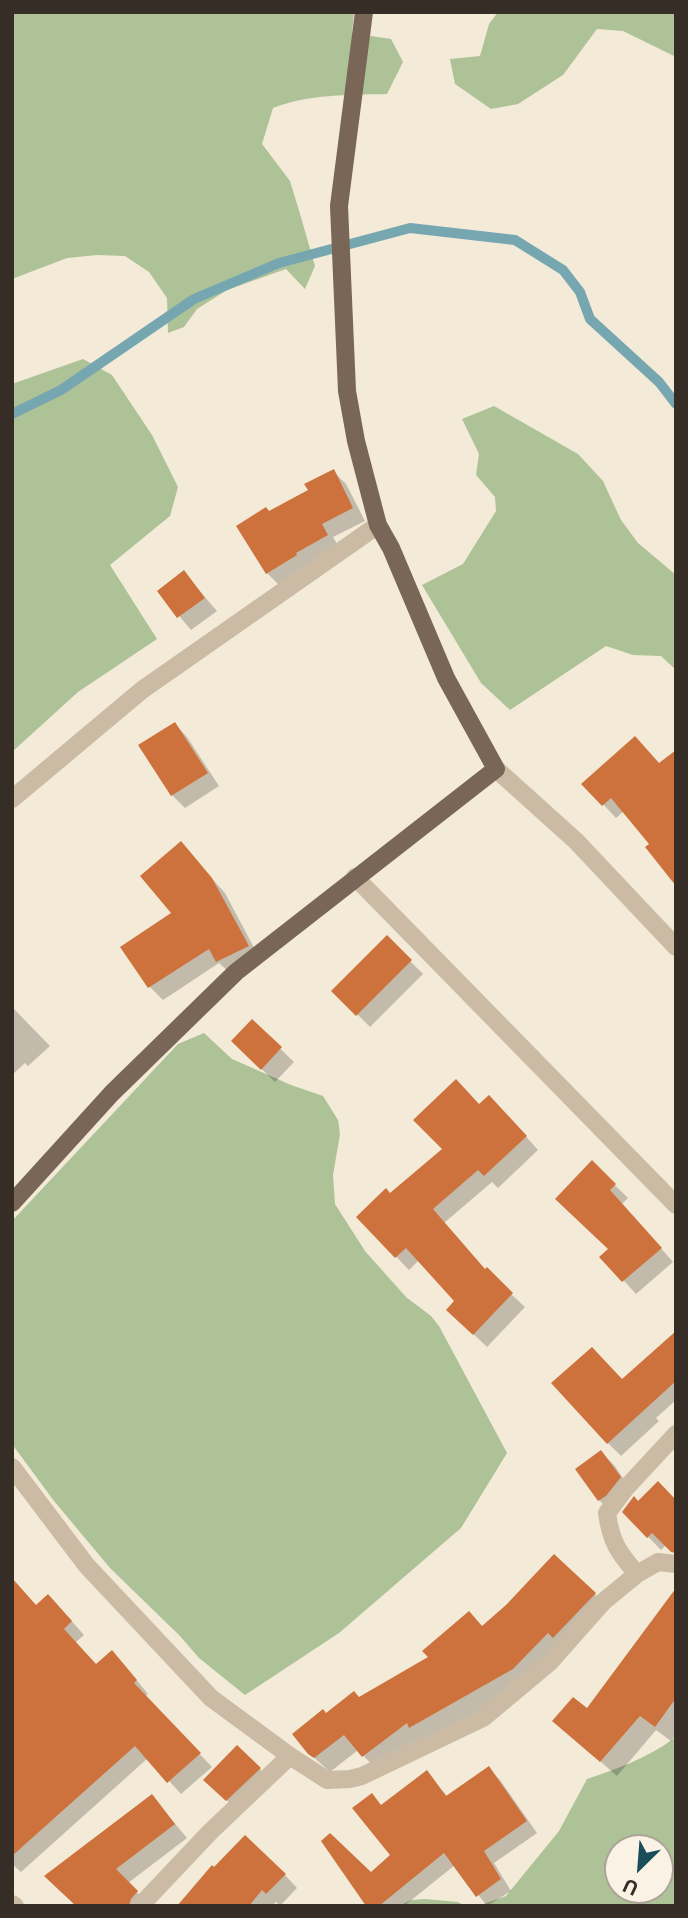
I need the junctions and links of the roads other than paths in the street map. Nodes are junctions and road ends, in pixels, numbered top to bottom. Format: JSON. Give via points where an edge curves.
{"nodes":[{"id":1,"x":364,"y":12,"type":"edge"},
{"id":2,"x":378,"y":525,"type":"junction"},
{"id":3,"x":496,"y":769,"type":"junction"},
{"id":4,"x":12,"y":799,"type":"edge"},
{"id":5,"x":355,"y":877,"type":"junction"},
{"id":6,"x":676,"y":947,"type":"edge"},
{"id":7,"x":12,"y":1203,"type":"edge"},
{"id":8,"x":676,"y":1205,"type":"edge"},
{"id":9,"x":676,"y":1434,"type":"edge"},
{"id":10,"x":12,"y":1467,"type":"edge"},
{"id":11,"x":676,"y":1564,"type":"edge"},
{"id":12,"x":637,"y":1574,"type":"junction"},
{"id":13,"x":290,"y":1756,"type":"junction"},
{"id":14,"x":140,"y":1906,"type":"edge"}],
"edges":[{"from":1,"to":2,"type":"main road","via":[[339,206],[340,271],[347,391]]},
{"from":2,"to":3,"type":"main road","via":[[446,678]]},
{"from":2,"to":4,"type":"street","via":[[142,690]]},
{"from":3,"to":5,"type":"main road"},
{"from":3,"to":6,"type":"street","via":[[576,841]]},
{"from":5,"to":7,"type":"main road","via":[[236,972],[112,1093]]},
{"from":5,"to":8,"type":"street"},
{"from":9,"to":12,"type":"street","via":[[607,1513],[616,1550]]},
{"from":10,"to":13,"type":"street","via":[[87,1566],[211,1698]]},
{"from":11,"to":12,"type":"street","via":[[658,1562]]},
{"from":12,"to":13,"type":"street","via":[[603,1602],[550,1662],[483,1718],[350,1779],[327,1780]]},
{"from":13,"to":14,"type":"street"}]}
